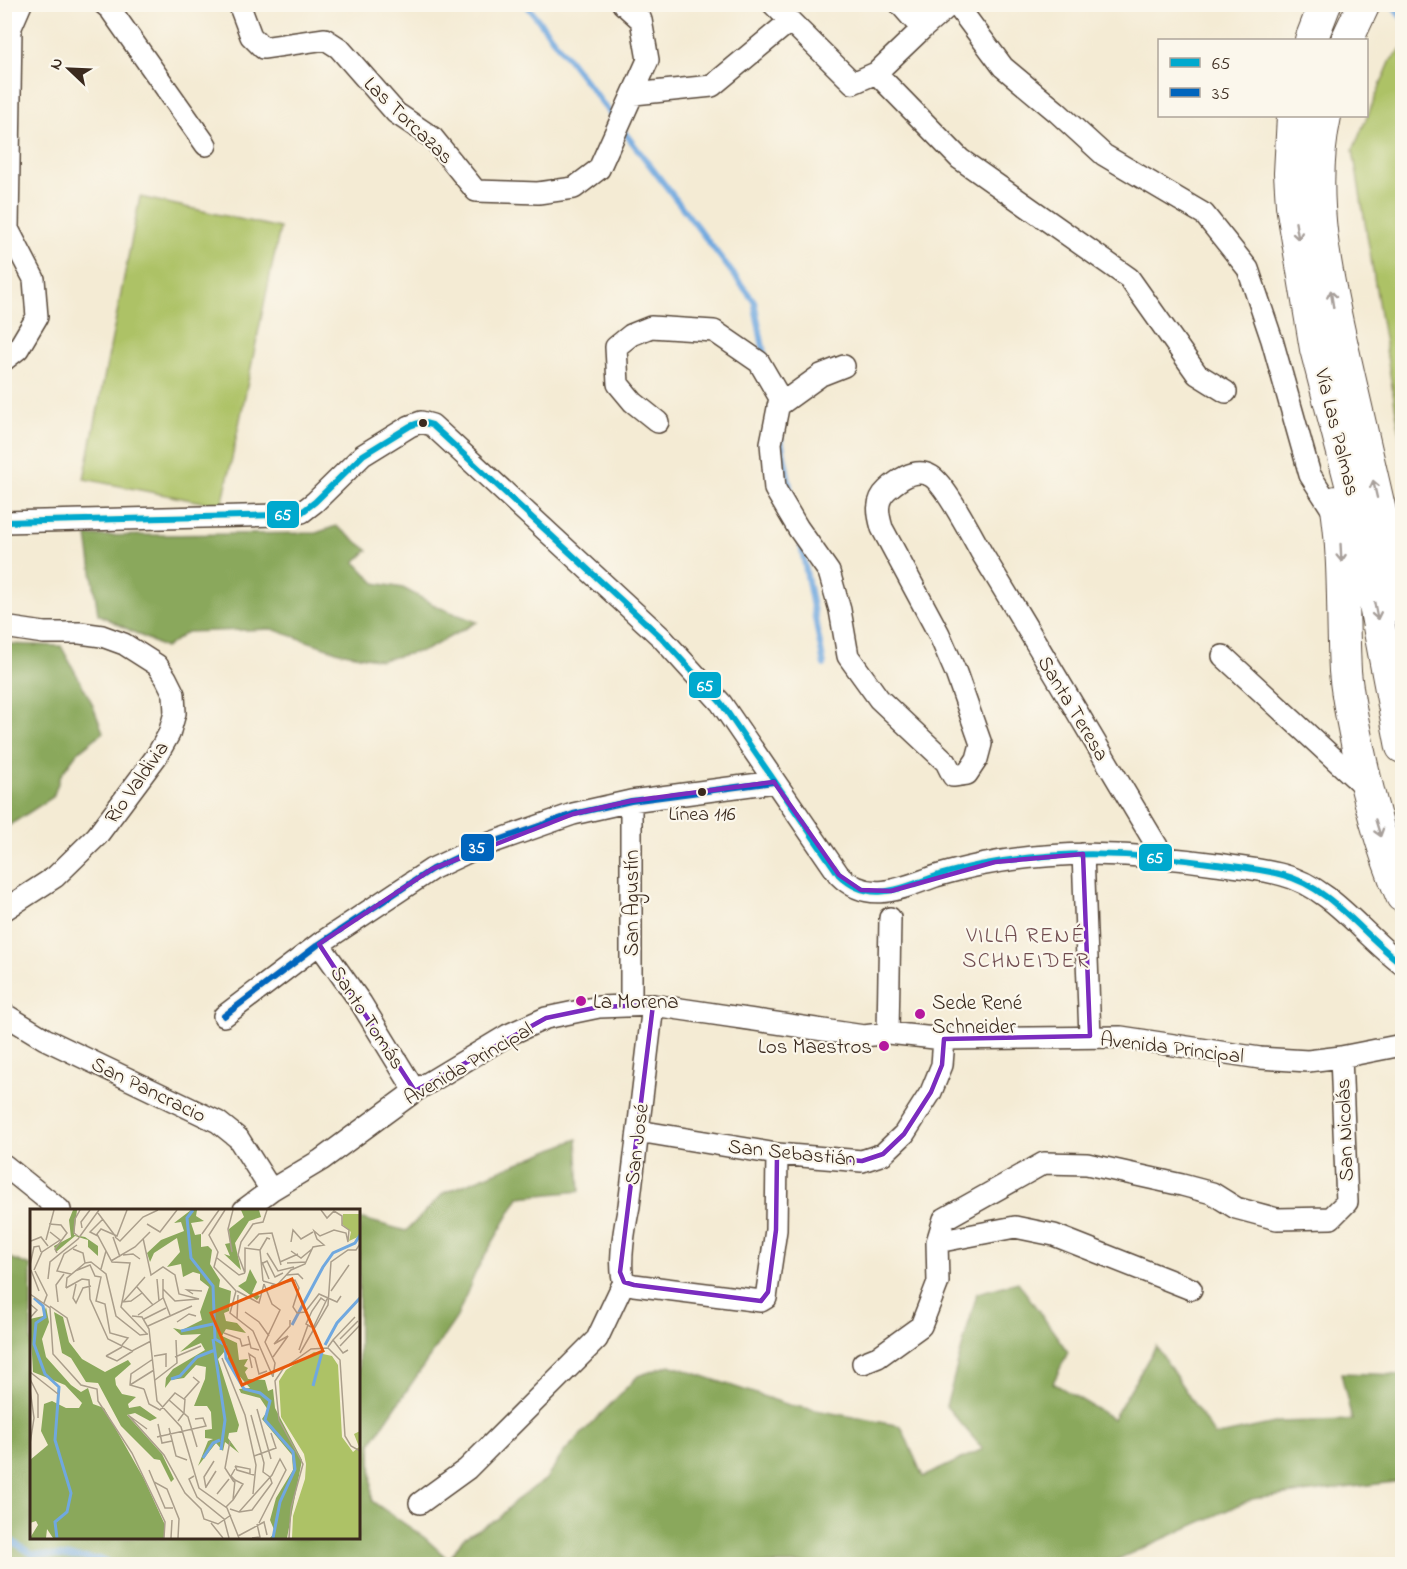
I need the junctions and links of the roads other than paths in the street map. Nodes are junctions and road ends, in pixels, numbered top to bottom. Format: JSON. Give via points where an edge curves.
{"nodes":[{"id":1,"x":21,"y":4,"type":"edge"},
{"id":2,"x":104,"y":4,"type":"edge"},
{"id":3,"x":239,"y":4,"type":"edge"},
{"id":4,"x":623,"y":4,"type":"edge"},
{"id":5,"x":773,"y":4,"type":"edge"},
{"id":6,"x":900,"y":4,"type":"edge"},
{"id":7,"x":954,"y":4,"type":"edge"},
{"id":8,"x":1325,"y":4,"type":"edge"},
{"id":9,"x":1364,"y":4,"type":"edge"},
{"id":10,"x":790,"y":21,"type":"junction"},
{"id":11,"x":922,"y":29,"type":"junction"},
{"id":12,"x":1311,"y":39,"type":"edge"},
{"id":13,"x":1347,"y":39,"type":"edge"},
{"id":14,"x":876,"y":73,"type":"junction"},
{"id":15,"x":634,"y":94,"type":"junction"},
{"id":16,"x":1293,"y":117,"type":"edge"},
{"id":17,"x":1325,"y":117,"type":"edge"},
{"id":18,"x":206,"y":146,"type":"dead end"},
{"id":19,"x":1316,"y":349,"type":"junction"},
{"id":20,"x":4,"y":360,"type":"edge"},
{"id":21,"x":844,"y":366,"type":"dead end"},
{"id":22,"x":1226,"y":392,"type":"dead end"},
{"id":23,"x":778,"y":406,"type":"junction"},
{"id":24,"x":658,"y":422,"type":"dead end"},
{"id":25,"x":1339,"y":520,"type":"junction"},
{"id":26,"x":4,"y":522,"type":"edge"},
{"id":27,"x":1402,"y":607,"type":"edge"},
{"id":28,"x":4,"y":627,"type":"edge"},
{"id":29,"x":1223,"y":656,"type":"dead end"},
{"id":30,"x":1402,"y":747,"type":"edge"},
{"id":31,"x":774,"y":782,"type":"junction"},
{"id":32,"x":1368,"y":790,"type":"junction"},
{"id":33,"x":632,"y":801,"type":"junction"},
{"id":34,"x":1083,"y":854,"type":"junction"},
{"id":35,"x":1163,"y":856,"type":"junction"},
{"id":36,"x":1402,"y":896,"type":"edge"},
{"id":37,"x":4,"y":910,"type":"edge"},
{"id":38,"x":890,"y":918,"type":"dead end"},
{"id":39,"x":319,"y":944,"type":"junction"},
{"id":40,"x":1402,"y":964,"type":"edge"},
{"id":41,"x":631,"y":1004,"type":"junction"},
{"id":42,"x":653,"y":1005,"type":"junction"},
{"id":43,"x":4,"y":1014,"type":"edge"},
{"id":44,"x":224,"y":1016,"type":"dead end"},
{"id":45,"x":888,"y":1033,"type":"junction"},
{"id":46,"x":1090,"y":1036,"type":"junction"},
{"id":47,"x":944,"y":1039,"type":"junction"},
{"id":48,"x":1402,"y":1045,"type":"edge"},
{"id":49,"x":1341,"y":1058,"type":"junction"},
{"id":50,"x":415,"y":1091,"type":"junction"},
{"id":51,"x":638,"y":1131,"type":"junction"},
{"id":52,"x":777,"y":1154,"type":"junction"},
{"id":53,"x":4,"y":1165,"type":"edge"},
{"id":54,"x":271,"y":1190,"type":"junction"},
{"id":55,"x":59,"y":1209,"type":"edge"},
{"id":56,"x":245,"y":1209,"type":"edge"},
{"id":57,"x":937,"y":1242,"type":"junction"},
{"id":58,"x":624,"y":1282,"type":"junction"},
{"id":59,"x":1191,"y":1289,"type":"dead end"},
{"id":60,"x":863,"y":1363,"type":"dead end"},
{"id":61,"x":420,"y":1503,"type":"dead end"}],
"edges":[{"from":1,"to":20,"type":"street","via":[[11,27],[8,229],[34,279],[38,316],[18,349]]},
{"from":2,"to":18,"type":"street"},
{"from":3,"to":15,"type":"street","name":"Las Torcazas","via":[[251,36],[262,48],[325,39],[339,48],[396,113],[433,138],[476,191],[538,193],[574,188],[599,169]]},
{"from":4,"to":15,"type":"street","name":"Las Torcazas","via":[[641,20],[648,60]]},
{"from":5,"to":10,"type":"street"},
{"from":6,"to":11,"type":"street"},
{"from":7,"to":11,"type":"street"},
{"from":7,"to":25,"type":"street","via":[[1003,68],[1104,155],[1203,214],[1248,269],[1310,475]]},
{"from":8,"to":12,"type":"highway"},
{"from":9,"to":13,"type":"highway"},
{"from":10,"to":14,"type":"street","via":[[853,83]]},
{"from":10,"to":15,"type":"street","via":[[712,86]]},
{"from":11,"to":14,"type":"street"},
{"from":14,"to":22,"type":"street","via":[[960,159],[1129,278],[1197,374]]},
{"from":16,"to":19,"type":"highway","name":"Vía Las Palmas","one_way":true,"via":[[1292,205]]},
{"from":27,"to":17,"type":"highway","name":"Vía Las Palmas","one_way":true,"via":[[1324,249],[1318,184]]},
{"from":19,"to":25,"type":"highway","via":[[1322,421]]},
{"from":19,"to":30,"type":"highway","name":"Vía Las Palmas","one_way":true,"via":[[1354,495]]},
{"from":21,"to":23,"type":"street","via":[[821,375]]},
{"from":23,"to":24,"type":"street","via":[[780,398],[759,363],[714,331],[651,327],[616,347],[616,363],[618,384]]},
{"from":23,"to":35,"type":"street","name":"Santa Teresa","via":[[771,443],[775,489],[830,572],[848,656],[879,699],[946,762],[953,776],[967,774],[981,744],[939,634],[882,528],[878,504],[884,493],[914,473],[923,473],[932,476],[943,489]]},
{"from":25,"to":32,"type":"highway","one_way":true,"via":[[1345,673]]},
{"from":26,"to":31,"type":"street","via":[[302,512],[363,455],[410,426],[421,422],[432,425],[661,637],[721,703]]},
{"from":28,"to":37,"type":"street","name":"Río Valdivia","via":[[102,636],[124,644],[157,665],[174,694],[175,713],[156,757],[97,836],[55,877]]},
{"from":29,"to":32,"type":"street"},
{"from":31,"to":33,"type":"street"},
{"from":31,"to":34,"type":"street","via":[[839,875],[849,885],[872,892],[891,891],[951,871],[995,862]]},
{"from":32,"to":36,"type":"highway","one_way":true},
{"from":33,"to":39,"type":"street","via":[[573,814],[479,847],[432,869]]},
{"from":33,"to":41,"type":"street","name":"San Agustín"},
{"from":34,"to":35,"type":"street"},
{"from":34,"to":46,"type":"street"},
{"from":35,"to":40,"type":"street","via":[[1299,880]]},
{"from":38,"to":45,"type":"street"},
{"from":39,"to":44,"type":"street"},
{"from":39,"to":50,"type":"street","name":"Santo Tomás"},
{"from":41,"to":42,"type":"street","name":"Avenida Principal"},
{"from":41,"to":50,"type":"street","name":"Avenida Principal","via":[[546,1018],[508,1035]]},
{"from":42,"to":45,"type":"street","name":"Avenida Principal","via":[[864,1036]]},
{"from":42,"to":51,"type":"street","name":"San José"},
{"from":43,"to":54,"type":"street","name":"San Pancracio","via":[[45,1039],[218,1122],[238,1138]]},
{"from":45,"to":47,"type":"street","name":"Avenida Principal"},
{"from":46,"to":47,"type":"street","name":"Avenida Principal"},
{"from":46,"to":49,"type":"street","name":"Avenida Principal","via":[[1260,1058]]},
{"from":47,"to":52,"type":"street","name":"San Sebastián","via":[[942,1065],[932,1092],[904,1134],[883,1155],[862,1161]]},
{"from":48,"to":49,"type":"street","name":"Avenida Principal"},
{"from":49,"to":57,"type":"street","name":"San Nicolás","via":[[1347,1202],[1331,1218],[1277,1219],[1236,1208],[1212,1193],[1182,1185],[1087,1164],[1044,1163],[944,1219]]},
{"from":50,"to":54,"type":"street","name":"Avenida Principal","via":[[321,1160]]},
{"from":51,"to":52,"type":"street","name":"San Sebastián"},
{"from":51,"to":58,"type":"street","name":"San José","via":[[620,1272]]},
{"from":52,"to":58,"type":"street","via":[[776,1230],[766,1298],[761,1301]]},
{"from":53,"to":55,"type":"street"},
{"from":54,"to":56,"type":"street","name":"Avenida Principal"},
{"from":57,"to":59,"type":"street","via":[[1015,1227],[1054,1235]]},
{"from":57,"to":60,"type":"street","via":[[938,1282],[921,1326],[878,1357]]},
{"from":58,"to":61,"type":"street","via":[[597,1339],[467,1469]]}]}
